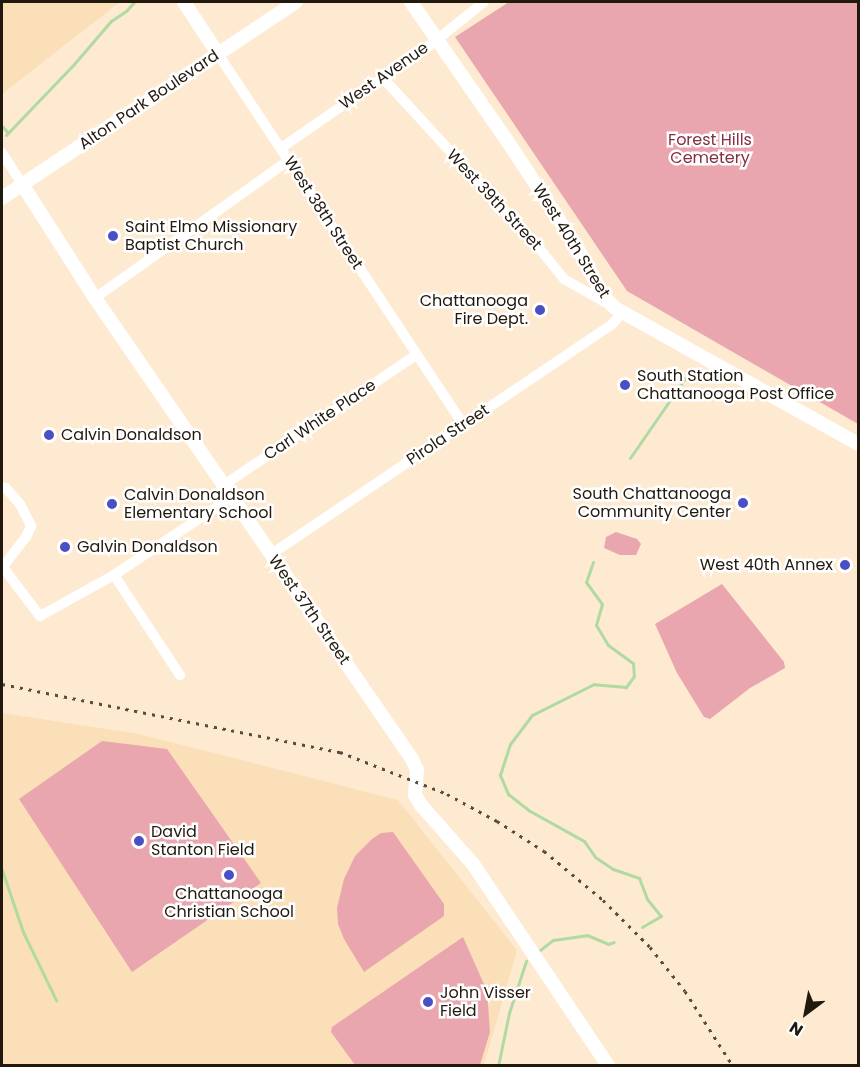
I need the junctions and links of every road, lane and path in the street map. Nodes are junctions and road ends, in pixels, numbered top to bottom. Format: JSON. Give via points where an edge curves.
{"nodes":[{"id":1,"x":184,"y":2,"type":"edge"},
{"id":2,"x":296,"y":2,"type":"edge"},
{"id":3,"x":411,"y":2,"type":"edge"},
{"id":4,"x":484,"y":2,"type":"edge"},
{"id":5,"x":436,"y":38,"type":"junction"},
{"id":6,"x":218,"y":54,"type":"junction"},
{"id":7,"x":383,"y":78,"type":"junction"},
{"id":8,"x":281,"y":148,"type":"junction"},
{"id":9,"x":2,"y":153,"type":"edge"},
{"id":10,"x":289,"y":160,"type":"junction"},
{"id":11,"x":22,"y":184,"type":"junction"},
{"id":12,"x":2,"y":198,"type":"edge"},
{"id":13,"x":95,"y":298,"type":"junction"},
{"id":14,"x":619,"y":310,"type":"junction"},
{"id":15,"x":416,"y":355,"type":"junction"},
{"id":16,"x":463,"y":424,"type":"junction"},
{"id":17,"x":858,"y":444,"type":"edge"},
{"id":18,"x":2,"y":488,"type":"edge"},
{"id":19,"x":228,"y":491,"type":"junction"},
{"id":20,"x":270,"y":555,"type":"junction"},
{"id":21,"x":2,"y":566,"type":"edge"},
{"id":22,"x":114,"y":575,"type":"junction"},
{"id":23,"x":180,"y":675,"type":"dead end"},
{"id":24,"x":608,"y":1065,"type":"edge"}],
"edges":[{"from":1,"to":6,"type":"main road","name":"West 38th Street"},
{"from":2,"to":6,"type":"main road","name":"Alton Park Boulevard"},
{"from":3,"to":5,"type":"main road","name":"West 40th Street"},
{"from":4,"to":5,"type":"street","name":"West Avenue"},
{"from":5,"to":7,"type":"street","name":"West Avenue"},
{"from":5,"to":14,"type":"main road","name":"West 40th Street","via":[[556,216],[605,298]]},
{"from":6,"to":8,"type":"street","name":"West 38th Street"},
{"from":6,"to":11,"type":"main road","name":"Alton Park Boulevard"},
{"from":7,"to":8,"type":"street","name":"West Avenue"},
{"from":7,"to":14,"type":"street","name":"West 39th Street","via":[[564,279]]},
{"from":8,"to":10,"type":"street","name":"West 38th Street"},
{"from":9,"to":11,"type":"street","name":"West 37th Street"},
{"from":10,"to":13,"type":"street"},
{"from":10,"to":15,"type":"street","name":"West 38th Street"},
{"from":11,"to":12,"type":"main road","name":"Alton Park Boulevard"},
{"from":11,"to":13,"type":"main road","name":"West 37th Street"},
{"from":13,"to":19,"type":"main road","name":"West 37th Street"},
{"from":14,"to":16,"type":"street","name":"Pirola Street","via":[[612,324]]},
{"from":14,"to":17,"type":"main road","name":"West 40th Street"},
{"from":15,"to":16,"type":"street","name":"West 38th Street"},
{"from":15,"to":19,"type":"street","name":"Carl White Place"},
{"from":16,"to":20,"type":"street","name":"Pirola Street"},
{"from":18,"to":21,"type":"street","via":[[20,504],[31,526]]},
{"from":19,"to":20,"type":"main road","name":"West 37th Street"},
{"from":19,"to":22,"type":"street","name":"Carl White Place"},
{"from":20,"to":24,"type":"main road","name":"West 37th Street","via":[[412,759],[417,770],[415,795],[421,805],[473,864]]},
{"from":21,"to":22,"type":"street","name":"Carl White Place","via":[[40,616]]},
{"from":22,"to":23,"type":"street"}]}
